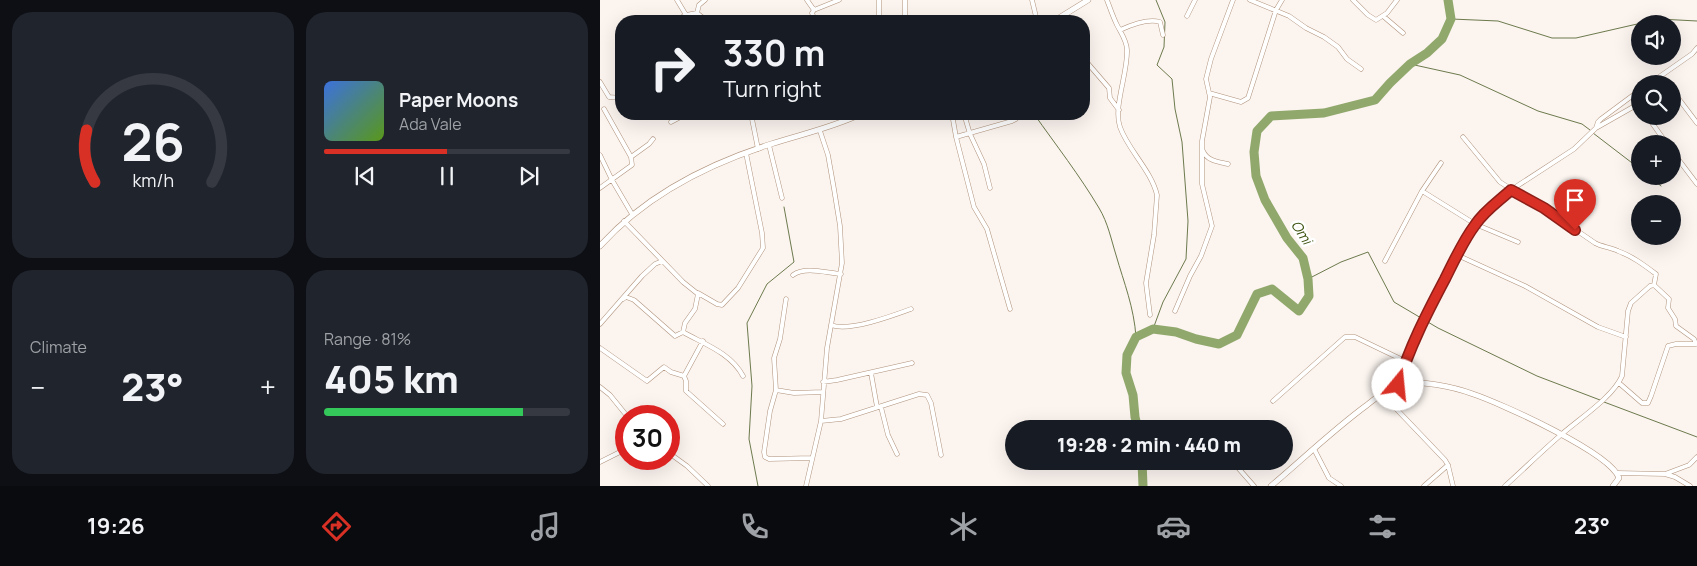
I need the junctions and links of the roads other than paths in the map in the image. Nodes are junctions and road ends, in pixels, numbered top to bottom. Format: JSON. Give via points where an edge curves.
{"nodes":[{"id":1,"x":678,"y":0,"type":"edge"},
{"id":2,"x":705,"y":0,"type":"edge"},
{"id":3,"x":807,"y":0,"type":"edge"},
{"id":4,"x":839,"y":0,"type":"edge"},
{"id":5,"x":879,"y":0,"type":"edge"},
{"id":6,"x":905,"y":0,"type":"edge"},
{"id":7,"x":1032,"y":0,"type":"edge"},
{"id":8,"x":1088,"y":0,"type":"edge"},
{"id":9,"x":1107,"y":0,"type":"edge"},
{"id":10,"x":1194,"y":0,"type":"edge"},
{"id":11,"x":1233,"y":0,"type":"edge"},
{"id":12,"x":1250,"y":0,"type":"edge"},
{"id":13,"x":1282,"y":0,"type":"edge"},
{"id":14,"x":1354,"y":0,"type":"edge"},
{"id":15,"x":1397,"y":0,"type":"edge"},
{"id":16,"x":814,"y":10,"type":"junction"},
{"id":17,"x":1276,"y":10,"type":"junction"},
{"id":18,"x":697,"y":13,"type":"junction"},
{"id":19,"x":686,"y":15,"type":"joint"},
{"id":20,"x":700,"y":15,"type":"edge"},
{"id":21,"x":813,"y":15,"type":"edge"},
{"id":22,"x":879,"y":15,"type":"edge"},
{"id":23,"x":905,"y":15,"type":"edge"},
{"id":24,"x":1036,"y":15,"type":"edge"},
{"id":25,"x":1067,"y":15,"type":"edge"},
{"id":26,"x":1187,"y":16,"type":"dead end"},
{"id":27,"x":1383,"y":16,"type":"junction"},
{"id":28,"x":1120,"y":30,"type":"junction"},
{"id":29,"x":1403,"y":33,"type":"dead end"},
{"id":30,"x":1163,"y":35,"type":"dead end"},
{"id":31,"x":1697,"y":48,"type":"edge"},
{"id":32,"x":1090,"y":66,"type":"edge"},
{"id":33,"x":1361,"y":69,"type":"dead end"},
{"id":34,"x":1662,"y":75,"type":"edge"},
{"id":35,"x":600,"y":82,"type":"edge"},
{"id":36,"x":1209,"y":93,"type":"junction"},
{"id":37,"x":1631,"y":97,"type":"edge"},
{"id":38,"x":615,"y":98,"type":"edge"},
{"id":39,"x":1681,"y":102,"type":"edge"},
{"id":40,"x":604,"y":109,"type":"dead end"},
{"id":41,"x":1119,"y":110,"type":"junction"},
{"id":42,"x":1631,"y":110,"type":"edge"},
{"id":43,"x":675,"y":120,"type":"edge"},
{"id":44,"x":752,"y":120,"type":"edge"},
{"id":45,"x":847,"y":120,"type":"edge"},
{"id":46,"x":953,"y":120,"type":"edge"},
{"id":47,"x":966,"y":120,"type":"edge"},
{"id":48,"x":1016,"y":120,"type":"edge"},
{"id":49,"x":671,"y":122,"type":"dead end"},
{"id":50,"x":1697,"y":123,"type":"edge"},
{"id":51,"x":1595,"y":130,"type":"junction"},
{"id":52,"x":820,"y":131,"type":"junction"},
{"id":53,"x":970,"y":134,"type":"junction"},
{"id":54,"x":956,"y":137,"type":"junction"},
{"id":55,"x":1464,"y":137,"type":"dead end"},
{"id":56,"x":653,"y":139,"type":"dead end"},
{"id":57,"x":769,"y":144,"type":"junction"},
{"id":58,"x":1202,"y":148,"type":"junction"},
{"id":59,"x":758,"y":149,"type":"junction"},
{"id":60,"x":746,"y":153,"type":"junction"},
{"id":61,"x":600,"y":155,"type":"edge"},
{"id":62,"x":631,"y":157,"type":"junction"},
{"id":63,"x":1441,"y":163,"type":"dead end"},
{"id":64,"x":1681,"y":163,"type":"edge"},
{"id":65,"x":1228,"y":164,"type":"dead end"},
{"id":66,"x":612,"y":180,"type":"junction"},
{"id":67,"x":1697,"y":184,"type":"edge"},
{"id":68,"x":600,"y":188,"type":"edge"},
{"id":69,"x":990,"y":188,"type":"dead end"},
{"id":70,"x":1511,"y":190,"type":"junction"},
{"id":71,"x":1422,"y":191,"type":"junction"},
{"id":72,"x":782,"y":198,"type":"dead end"},
{"id":73,"x":632,"y":214,"type":"junction"},
{"id":74,"x":624,"y":221,"type":"junction"},
{"id":75,"x":1475,"y":224,"type":"junction"},
{"id":76,"x":1518,"y":242,"type":"dead end"},
{"id":77,"x":600,"y":246,"type":"edge"},
{"id":78,"x":1457,"y":255,"type":"junction"},
{"id":79,"x":658,"y":256,"type":"junction"},
{"id":80,"x":662,"y":261,"type":"junction"},
{"id":81,"x":1385,"y":261,"type":"dead end"},
{"id":82,"x":655,"y":264,"type":"junction"},
{"id":83,"x":841,"y":274,"type":"junction"},
{"id":84,"x":793,"y":276,"type":"dead end"},
{"id":85,"x":1654,"y":285,"type":"junction"},
{"id":86,"x":692,"y":289,"type":"junction"},
{"id":87,"x":627,"y":294,"type":"junction"},
{"id":88,"x":621,"y":300,"type":"junction"},
{"id":89,"x":634,"y":300,"type":"junction"},
{"id":90,"x":786,"y":300,"type":"dead end"},
{"id":91,"x":910,"y":309,"type":"dead end"},
{"id":92,"x":1010,"y":309,"type":"dead end"},
{"id":93,"x":1175,"y":311,"type":"dead end"},
{"id":94,"x":1150,"y":315,"type":"dead end"},
{"id":95,"x":600,"y":324,"type":"edge"},
{"id":96,"x":831,"y":325,"type":"junction"},
{"id":97,"x":683,"y":332,"type":"junction"},
{"id":98,"x":1626,"y":337,"type":"junction"},
{"id":99,"x":703,"y":342,"type":"junction"},
{"id":100,"x":1696,"y":344,"type":"edge"},
{"id":101,"x":600,"y":348,"type":"edge"},
{"id":102,"x":1405,"y":361,"type":"junction"},
{"id":103,"x":912,"y":363,"type":"dead end"},
{"id":104,"x":871,"y":373,"type":"junction"},
{"id":105,"x":684,"y":376,"type":"junction"},
{"id":106,"x":743,"y":376,"type":"dead end"},
{"id":107,"x":823,"y":382,"type":"junction"},
{"id":108,"x":1619,"y":383,"type":"junction"},
{"id":109,"x":1398,"y":385,"type":"junction"},
{"id":110,"x":600,"y":387,"type":"edge"},
{"id":111,"x":776,"y":390,"type":"junction"},
{"id":112,"x":823,"y":392,"type":"junction"},
{"id":113,"x":1382,"y":394,"type":"junction"},
{"id":114,"x":1273,"y":401,"type":"dead end"},
{"id":115,"x":618,"y":405,"type":"edge"},
{"id":116,"x":879,"y":407,"type":"junction"},
{"id":117,"x":821,"y":421,"type":"junction"},
{"id":118,"x":723,"y":424,"type":"dead end"},
{"id":119,"x":1561,"y":434,"type":"junction"},
{"id":120,"x":1314,"y":449,"type":"junction"},
{"id":121,"x":615,"y":454,"type":"edge"},
{"id":122,"x":897,"y":454,"type":"dead end"},
{"id":123,"x":941,"y":455,"type":"dead end"},
{"id":124,"x":1697,"y":457,"type":"edge"},
{"id":125,"x":812,"y":458,"type":"junction"},
{"id":126,"x":680,"y":461,"type":"edge"},
{"id":127,"x":600,"y":462,"type":"edge"},
{"id":128,"x":1448,"y":465,"type":"junction"},
{"id":129,"x":1240,"y":470,"type":"edge"},
{"id":130,"x":1617,"y":472,"type":"junction"},
{"id":131,"x":1665,"y":474,"type":"junction"},
{"id":132,"x":708,"y":486,"type":"edge"},
{"id":133,"x":806,"y":486,"type":"edge"},
{"id":134,"x":1254,"y":486,"type":"edge"},
{"id":135,"x":1271,"y":486,"type":"edge"},
{"id":136,"x":1341,"y":486,"type":"edge"},
{"id":137,"x":1424,"y":486,"type":"edge"},
{"id":138,"x":1453,"y":486,"type":"edge"},
{"id":139,"x":1505,"y":486,"type":"edge"},
{"id":140,"x":1613,"y":486,"type":"edge"},
{"id":141,"x":1690,"y":486,"type":"edge"}],
"edges":[{"from":1,"to":19,"type":"street"},
{"from":2,"to":18,"type":"street"},
{"from":3,"to":16,"type":"street"},
{"from":4,"to":16,"type":"street"},
{"from":5,"to":22,"type":"street"},
{"from":6,"to":23,"type":"street"},
{"from":7,"to":24,"type":"street"},
{"from":8,"to":25,"type":"street"},
{"from":9,"to":28,"type":"street"},
{"from":10,"to":26,"type":"street"},
{"from":11,"to":36,"type":"street","via":[[1207,73]]},
{"from":12,"to":17,"type":"street"},
{"from":13,"to":17,"type":"street"},
{"from":14,"to":27,"type":"street","via":[[1376,20]]},
{"from":15,"to":27,"type":"street"},
{"from":16,"to":21,"type":"street"},
{"from":17,"to":33,"type":"street","via":[[1324,37]]},
{"from":17,"to":36,"type":"street","via":[[1248,98],[1241,102]]},
{"from":18,"to":19,"type":"street"},
{"from":18,"to":20,"type":"street"},
{"from":27,"to":29,"type":"street"},
{"from":28,"to":30,"type":"street","via":[[1155,21],[1160,22]]},
{"from":28,"to":41,"type":"street","via":[[1127,53]]},
{"from":31,"to":34,"type":"street"},
{"from":32,"to":41,"type":"street","via":[[1108,88],[1110,98]]},
{"from":35,"to":38,"type":"street","via":[[609,97]]},
{"from":36,"to":58,"type":"street"},
{"from":37,"to":51,"type":"street","via":[[1601,119]]},
{"from":39,"to":50,"type":"street"},
{"from":40,"to":62,"type":"street"},
{"from":41,"to":94,"type":"street","via":[[1120,127],[1157,195],[1146,282]]},
{"from":42,"to":51,"type":"street"},
{"from":43,"to":49,"type":"street"},
{"from":44,"to":59,"type":"street"},
{"from":45,"to":52,"type":"street"},
{"from":46,"to":54,"type":"street"},
{"from":47,"to":53,"type":"street"},
{"from":48,"to":53,"type":"street"},
{"from":51,"to":70,"type":"street","via":[[1574,149]]},
{"from":52,"to":57,"type":"street"},
{"from":52,"to":83,"type":"street","via":[[834,189],[843,253]]},
{"from":53,"to":54,"type":"street"},
{"from":53,"to":69,"type":"street","via":[[984,164]]},
{"from":54,"to":92,"type":"street","via":[[974,207],[987,229]]},
{"from":55,"to":70,"type":"street","via":[[1500,182]]},
{"from":56,"to":62,"type":"street"},
{"from":57,"to":59,"type":"street"},
{"from":57,"to":72,"type":"street"},
{"from":58,"to":65,"type":"street","via":[[1209,159]]},
{"from":58,"to":93,"type":"street","via":[[1202,184],[1212,226]]},
{"from":59,"to":60,"type":"street"},
{"from":60,"to":73,"type":"street","via":[[699,173]]},
{"from":60,"to":86,"type":"street","via":[[763,248],[738,288],[722,305]]},
{"from":61,"to":66,"type":"street"},
{"from":62,"to":66,"type":"street","via":[[632,165]]},
{"from":63,"to":71,"type":"street"},
{"from":64,"to":67,"type":"street"},
{"from":66,"to":68,"type":"street"},
{"from":66,"to":73,"type":"street"},
{"from":70,"to":75,"type":"street"},
{"from":70,"to":85,"type":"street","via":[[1602,247],[1636,259],[1656,274]]},
{"from":71,"to":75,"type":"street"},
{"from":71,"to":81,"type":"street"},
{"from":73,"to":74,"type":"street"},
{"from":74,"to":77,"type":"street"},
{"from":74,"to":79,"type":"street"},
{"from":75,"to":76,"type":"street"},
{"from":75,"to":78,"type":"street"},
{"from":78,"to":98,"type":"street","via":[[1525,286],[1598,327]]},
{"from":78,"to":102,"type":"street"},
{"from":79,"to":80,"type":"street"},
{"from":79,"to":82,"type":"street"},
{"from":80,"to":82,"type":"street"},
{"from":80,"to":86,"type":"street"},
{"from":82,"to":87,"type":"street"},
{"from":83,"to":84,"type":"street","via":[[808,271],[797,272]]},
{"from":83,"to":96,"type":"street"},
{"from":85,"to":98,"type":"street","via":[[1631,303]]},
{"from":85,"to":100,"type":"street","via":[[1670,299],[1668,308],[1676,326]]},
{"from":86,"to":97,"type":"street","via":[[698,294],[695,309]]},
{"from":87,"to":88,"type":"street"},
{"from":87,"to":89,"type":"street"},
{"from":88,"to":89,"type":"street","via":[[626,297]]},
{"from":88,"to":95,"type":"street"},
{"from":89,"to":97,"type":"street","via":[[675,336]]},
{"from":90,"to":111,"type":"street","via":[[774,358]]},
{"from":91,"to":96,"type":"street","via":[[880,320],[842,327]]},
{"from":96,"to":107,"type":"street"},
{"from":97,"to":99,"type":"street"},
{"from":98,"to":108,"type":"street"},
{"from":99,"to":105,"type":"street"},
{"from":99,"to":106,"type":"street","via":[[731,362]]},
{"from":100,"to":108,"type":"street","via":[[1668,346],[1648,403],[1642,402]]},
{"from":101,"to":105,"type":"street","via":[[647,380],[664,367]]},
{"from":102,"to":109,"type":"street"},
{"from":102,"to":114,"type":"street","via":[[1355,337],[1345,337]]},
{"from":103,"to":104,"type":"street"},
{"from":104,"to":107,"type":"street"},
{"from":104,"to":116,"type":"street"},
{"from":105,"to":118,"type":"street","via":[[686,391]]},
{"from":107,"to":112,"type":"street"},
{"from":108,"to":119,"type":"street"},
{"from":109,"to":113,"type":"street"},
{"from":109,"to":119,"type":"street","via":[[1416,383],[1473,394]]},
{"from":110,"to":115,"type":"street"},
{"from":111,"to":112,"type":"street"},
{"from":111,"to":125,"type":"street","via":[[765,458]]},
{"from":112,"to":117,"type":"street"},
{"from":113,"to":120,"type":"street"},
{"from":113,"to":128,"type":"street"},
{"from":116,"to":117,"type":"street","via":[[841,419]]},
{"from":116,"to":122,"type":"street"},
{"from":116,"to":123,"type":"street","via":[[919,394],[927,395]]},
{"from":117,"to":125,"type":"street"},
{"from":119,"to":130,"type":"street"},
{"from":119,"to":139,"type":"street"},
{"from":120,"to":135,"type":"street"},
{"from":120,"to":136,"type":"street","via":[[1329,478]]},
{"from":121,"to":127,"type":"street"},
{"from":124,"to":131,"type":"street","via":[[1689,465]]},
{"from":125,"to":133,"type":"street"},
{"from":126,"to":132,"type":"street"},
{"from":128,"to":137,"type":"street"},
{"from":128,"to":138,"type":"street"},
{"from":129,"to":134,"type":"street"},
{"from":130,"to":131,"type":"street"},
{"from":130,"to":140,"type":"street","via":[[1619,478]]},
{"from":131,"to":141,"type":"street"}]}
